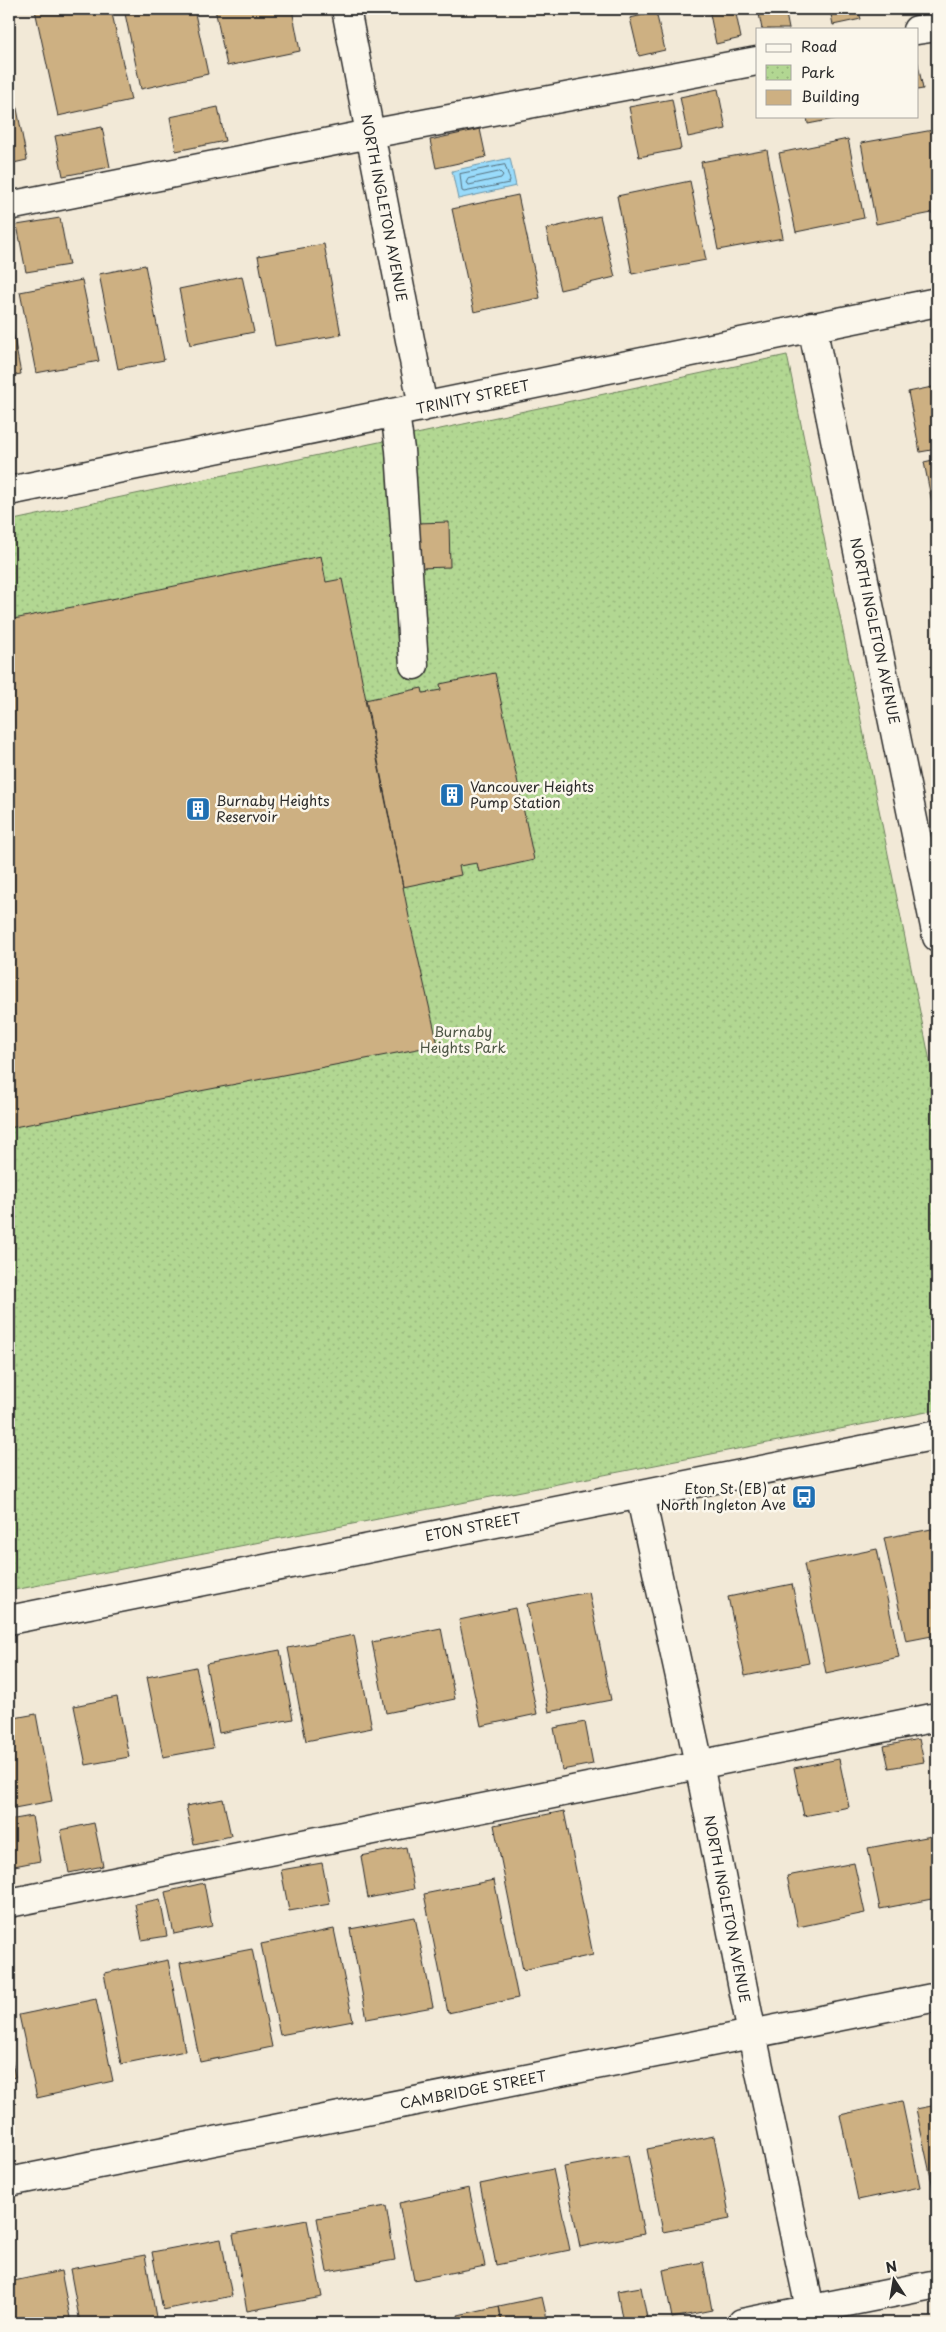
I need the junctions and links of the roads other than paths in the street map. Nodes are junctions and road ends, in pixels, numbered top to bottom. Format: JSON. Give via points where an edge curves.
{"nodes":[{"id":1,"x":346,"y":9,"type":"edge"},
{"id":2,"x":937,"y":27,"type":"edge"},
{"id":3,"x":918,"y":30,"type":"edge"},
{"id":4,"x":756,"y":61,"type":"edge"},
{"id":5,"x":370,"y":134,"type":"junction"},
{"id":6,"x":9,"y":206,"type":"edge"},
{"id":7,"x":937,"y":302,"type":"edge"},
{"id":8,"x":812,"y":326,"type":"junction"},
{"id":9,"x":423,"y":408,"type":"junction"},
{"id":10,"x":395,"y":413,"type":"junction"},
{"id":11,"x":9,"y":492,"type":"edge"},
{"id":12,"x":414,"y":665,"type":"dead end"},
{"id":13,"x":931,"y":872,"type":"edge"},
{"id":14,"x":937,"y":937,"type":"edge"},
{"id":15,"x":937,"y":1435,"type":"edge"},
{"id":16,"x":640,"y":1494,"type":"junction"},
{"id":17,"x":9,"y":1620,"type":"edge"},
{"id":18,"x":937,"y":1717,"type":"edge"},
{"id":19,"x":699,"y":1764,"type":"junction"},
{"id":20,"x":9,"y":1903,"type":"edge"},
{"id":21,"x":937,"y":1996,"type":"edge"},
{"id":22,"x":752,"y":2034,"type":"junction"},
{"id":23,"x":9,"y":2182,"type":"edge"},
{"id":24,"x":937,"y":2284,"type":"edge"},
{"id":25,"x":812,"y":2316,"type":"edge"},
{"id":26,"x":742,"y":2323,"type":"edge"}],
"edges":[{"from":1,"to":5,"type":"street","name":"NORTH INGLETON AVENUE"},
{"from":2,"to":3,"type":"street"},
{"from":4,"to":5,"type":"street"},
{"from":5,"to":6,"type":"street"},
{"from":5,"to":9,"type":"street","name":"NORTH INGLETON AVENUE"},
{"from":7,"to":8,"type":"street","name":"TRINITY STREET"},
{"from":8,"to":9,"type":"street","name":"TRINITY STREET"},
{"from":8,"to":13,"type":"street","name":"NORTH INGLETON AVENUE"},
{"from":9,"to":10,"type":"street","name":"TRINITY STREET"},
{"from":10,"to":11,"type":"street","name":"TRINITY STREET"},
{"from":10,"to":12,"type":"street"},
{"from":13,"to":14,"type":"street","name":"NORTH INGLETON AVENUE"},
{"from":15,"to":16,"type":"street","name":"ETON STREET"},
{"from":16,"to":17,"type":"street","name":"ETON STREET"},
{"from":16,"to":19,"type":"street","name":"NORTH INGLETON AVENUE"},
{"from":18,"to":19,"type":"street"},
{"from":19,"to":20,"type":"street"},
{"from":19,"to":22,"type":"street","name":"NORTH INGLETON AVENUE"},
{"from":21,"to":22,"type":"street","name":"CAMBRIDGE STREET"},
{"from":22,"to":23,"type":"street","name":"CAMBRIDGE STREET"},
{"from":22,"to":25,"type":"street","name":"NORTH INGLETON AVENUE"},
{"from":24,"to":25,"type":"street"},
{"from":25,"to":26,"type":"street"}]}
